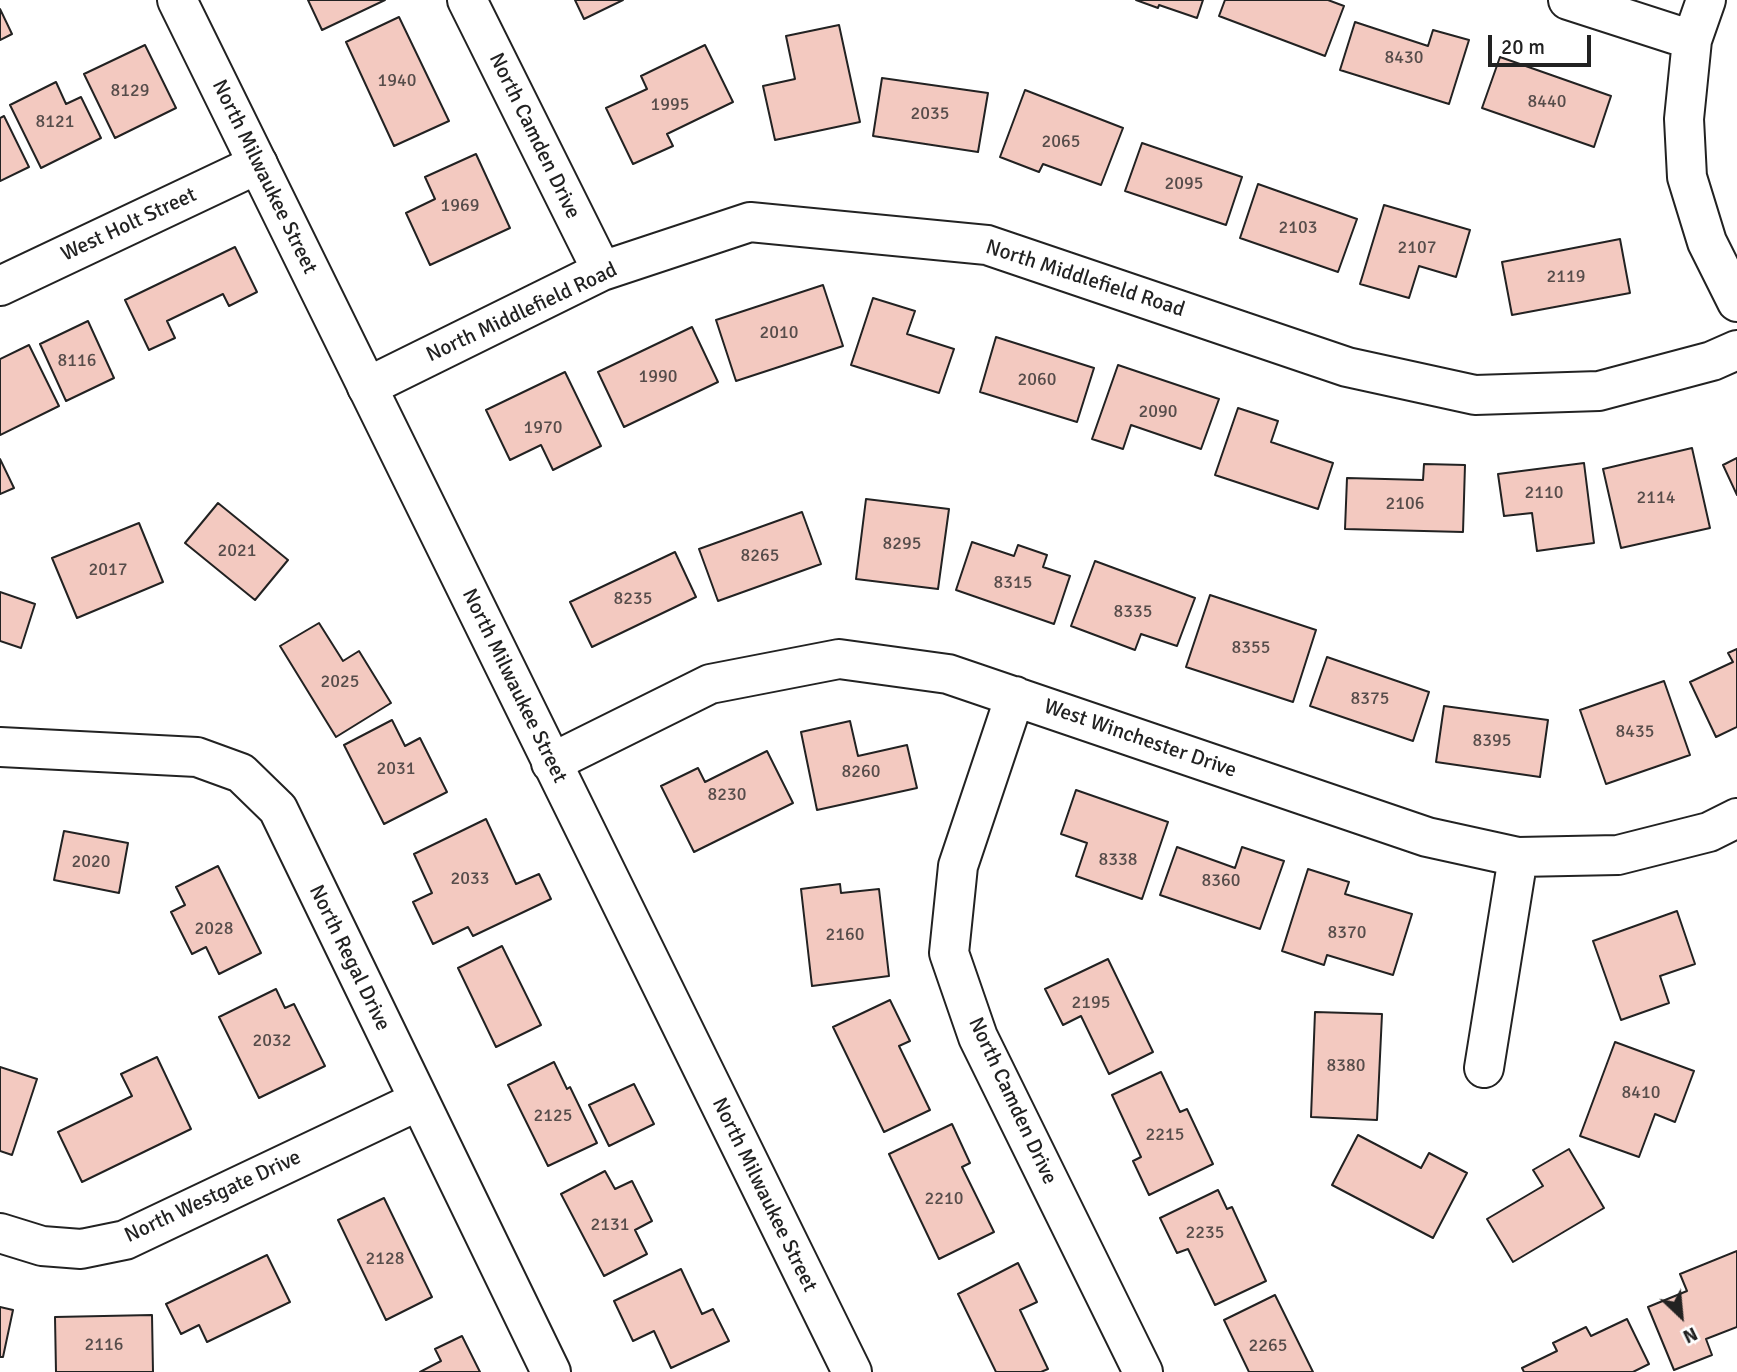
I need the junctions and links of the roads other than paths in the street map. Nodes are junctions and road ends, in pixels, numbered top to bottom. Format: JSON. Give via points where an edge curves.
{"nodes":[{"id":1,"x":177,"y":0,"type":"edge"},
{"id":2,"x":467,"y":0,"type":"edge"},
{"id":3,"x":1568,"y":0,"type":"edge"},
{"id":4,"x":1706,"y":0,"type":"edge"},
{"id":5,"x":1692,"y":40,"type":"junction"},
{"id":6,"x":258,"y":164,"type":"junction"},
{"id":7,"x":602,"y":271,"type":"junction"},
{"id":8,"x":0,"y":286,"type":"edge"},
{"id":9,"x":1737,"y":302,"type":"edge"},
{"id":10,"x":1737,"y":350,"type":"edge"},
{"id":11,"x":367,"y":387,"type":"junction"},
{"id":12,"x":1015,"y":696,"type":"junction"},
{"id":13,"x":0,"y":747,"type":"edge"},
{"id":14,"x":551,"y":763,"type":"junction"},
{"id":15,"x":1737,"y":818,"type":"edge"},
{"id":16,"x":1518,"y":857,"type":"junction"},
{"id":17,"x":1484,"y":1068,"type":"dead end"},
{"id":18,"x":418,"y":1101,"type":"junction"},
{"id":19,"x":0,"y":1233,"type":"edge"},
{"id":20,"x":551,"y":1372,"type":"edge"},
{"id":21,"x":852,"y":1372,"type":"edge"},
{"id":22,"x":1143,"y":1372,"type":"edge"}],
"edges":[{"from":1,"to":6,"type":"street","name":"North Milwaukee Street"},
{"from":2,"to":7,"type":"street","name":"North Camden Drive"},
{"from":3,"to":5,"type":"street"},
{"from":4,"to":5,"type":"street"},
{"from":5,"to":9,"type":"street","via":[[1684,119],[1688,177],[1707,242]]},
{"from":6,"to":8,"type":"street","name":"West Holt Street"},
{"from":6,"to":11,"type":"street","name":"North Milwaukee Street"},
{"from":7,"to":10,"type":"street","name":"North Middlefield Road","via":[[750,222],[987,245],[1347,367],[1475,394],[1599,391]]},
{"from":7,"to":11,"type":"street","name":"North Middlefield Road"},
{"from":11,"to":14,"type":"street","name":"North Milwaukee Street"},
{"from":12,"to":14,"type":"street","name":"West Winchester Drive","via":[[948,674],[839,659],[710,684]]},
{"from":12,"to":16,"type":"street","name":"West Winchester Drive","via":[[1427,837]]},
{"from":12,"to":22,"type":"street","name":"North Camden Drive","via":[[958,866],[949,953],[978,1037]]},
{"from":13,"to":18,"type":"street","name":"North Regal Drive","via":[[197,757],[241,773],[278,809]]},
{"from":14,"to":21,"type":"street","name":"North Milwaukee Street"},
{"from":15,"to":16,"type":"street","name":"West Winchester Drive","via":[[1709,832],[1618,855]]},
{"from":16,"to":17,"type":"street"},
{"from":18,"to":19,"type":"street","name":"North Westgate Drive","via":[[125,1240],[82,1249],[42,1246]]},
{"from":18,"to":20,"type":"street","name":"North Regal Drive"}]}
